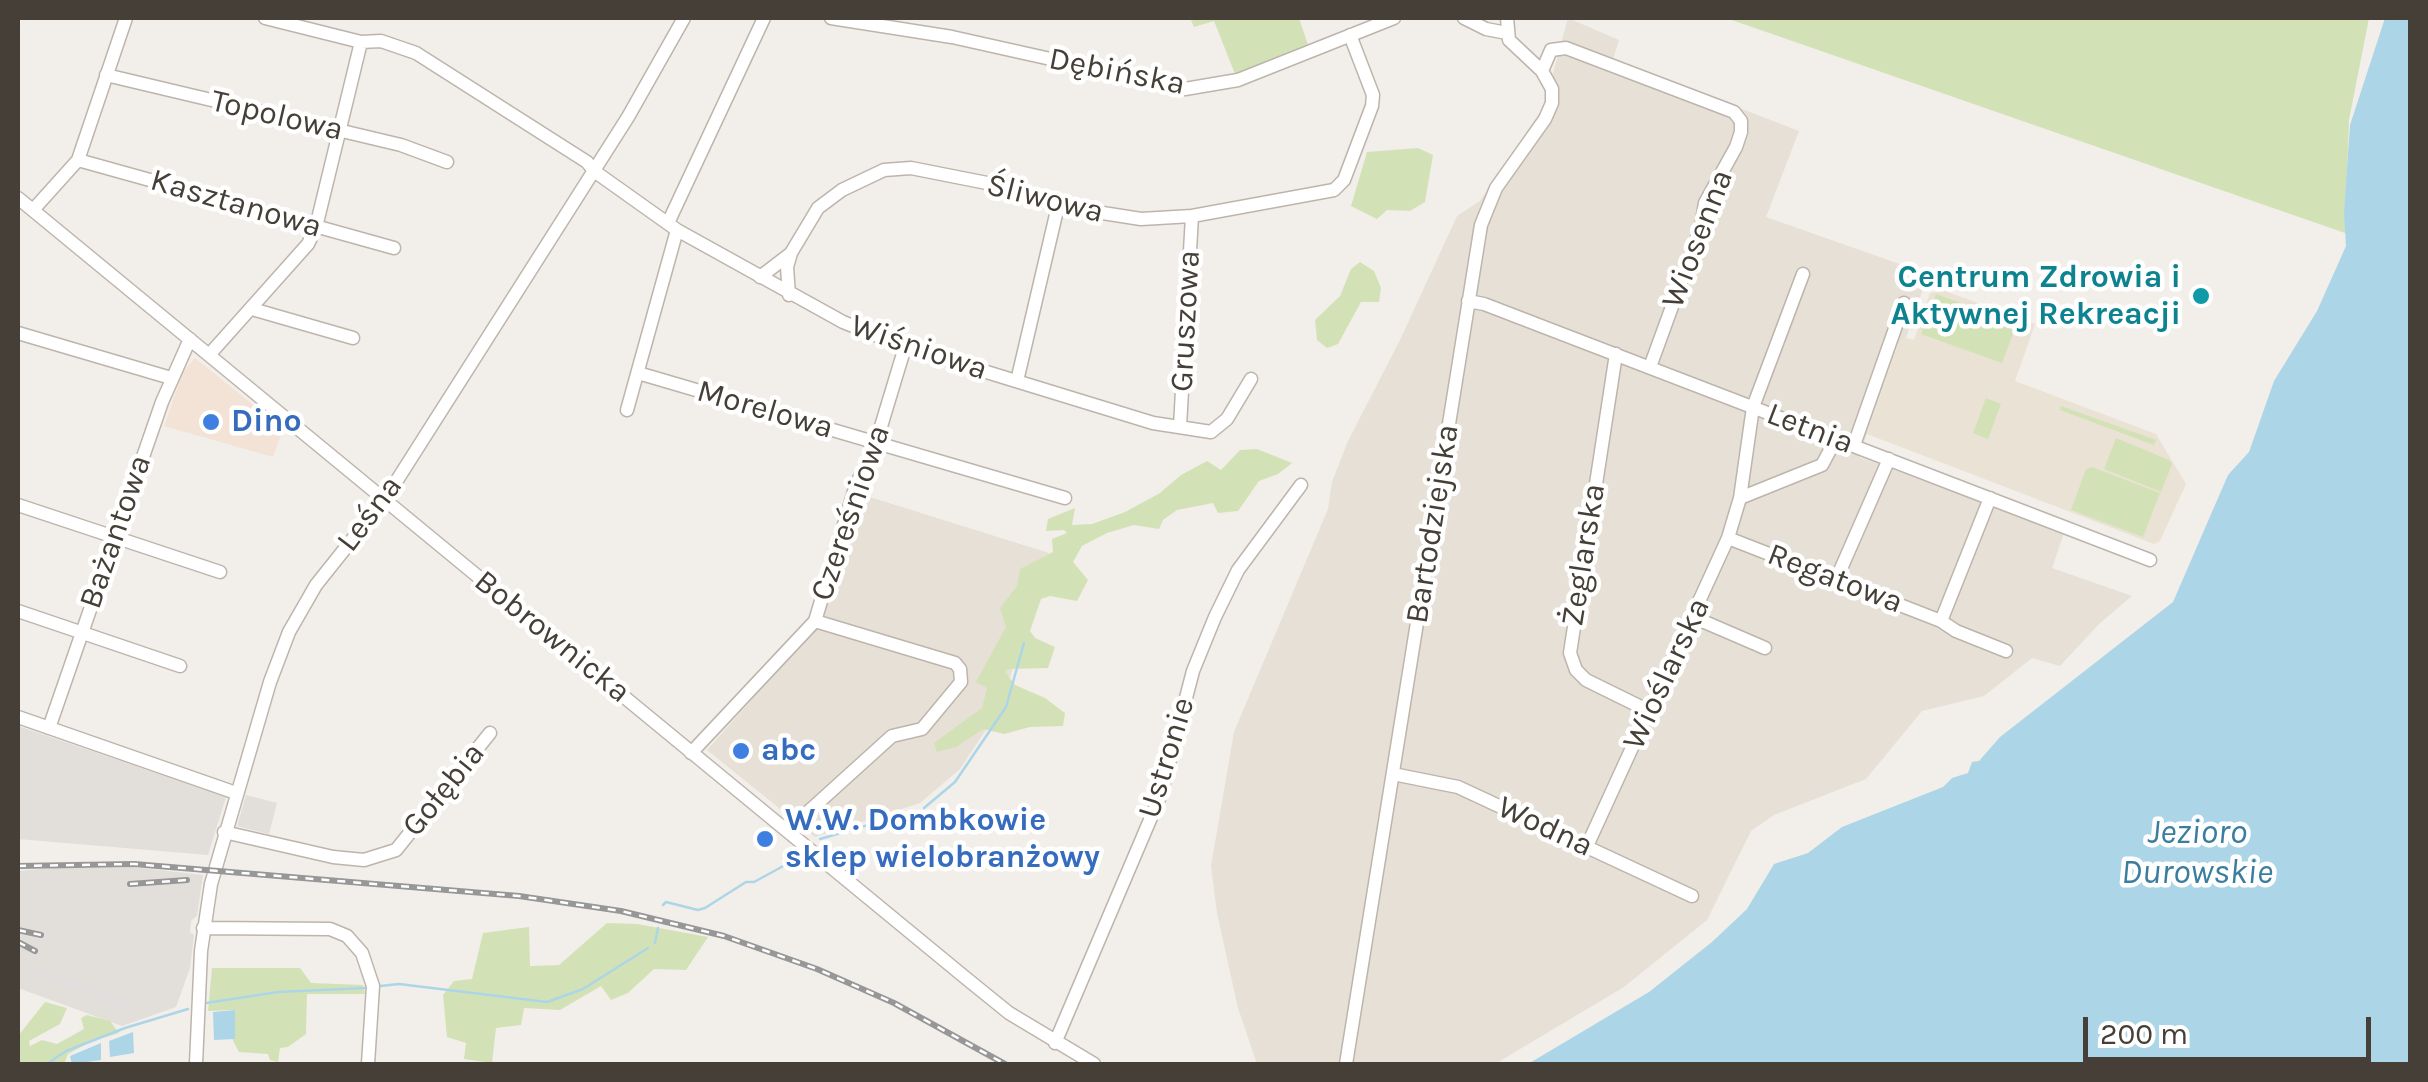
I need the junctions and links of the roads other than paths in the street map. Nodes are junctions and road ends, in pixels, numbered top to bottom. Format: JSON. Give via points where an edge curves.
{"nodes":[{"id":1,"x":126,"y":18,"type":"edge"},
{"id":2,"x":265,"y":18,"type":"edge"},
{"id":3,"x":684,"y":18,"type":"edge"},
{"id":4,"x":764,"y":18,"type":"edge"},
{"id":5,"x":831,"y":18,"type":"edge"},
{"id":6,"x":1394,"y":18,"type":"edge"},
{"id":7,"x":1464,"y":18,"type":"edge"},
{"id":8,"x":1507,"y":18,"type":"edge"},
{"id":9,"x":1507,"y":33,"type":"junction"},
{"id":10,"x":1350,"y":36,"type":"junction"},
{"id":11,"x":361,"y":42,"type":"junction"},
{"id":12,"x":1542,"y":71,"type":"junction"},
{"id":13,"x":106,"y":75,"type":"junction"},
{"id":14,"x":339,"y":130,"type":"junction"},
{"id":15,"x":78,"y":160,"type":"junction"},
{"id":16,"x":447,"y":162,"type":"dead end"},
{"id":17,"x":594,"y":171,"type":"junction"},
{"id":18,"x":18,"y":198,"type":"edge"},
{"id":19,"x":1058,"y":206,"type":"junction"},
{"id":20,"x":32,"y":210,"type":"junction"},
{"id":21,"x":1192,"y":216,"type":"junction"},
{"id":22,"x":316,"y":226,"type":"junction"},
{"id":23,"x":673,"y":227,"type":"junction"},
{"id":24,"x":394,"y":248,"type":"dead end"},
{"id":25,"x":791,"y":253,"type":"junction"},
{"id":26,"x":1803,"y":274,"type":"dead end"},
{"id":27,"x":760,"y":277,"type":"junction"},
{"id":28,"x":790,"y":295,"type":"junction"},
{"id":29,"x":1468,"y":302,"type":"junction"},
{"id":30,"x":1904,"y":303,"type":"dead end"},
{"id":31,"x":252,"y":309,"type":"junction"},
{"id":32,"x":18,"y":334,"type":"edge"},
{"id":33,"x":353,"y":338,"type":"dead end"},
{"id":34,"x":190,"y":339,"type":"junction"},
{"id":35,"x":905,"y":347,"type":"junction"},
{"id":36,"x":1616,"y":354,"type":"junction"},
{"id":37,"x":209,"y":355,"type":"junction"},
{"id":38,"x":1650,"y":367,"type":"junction"},
{"id":39,"x":638,"y":372,"type":"junction"},
{"id":40,"x":171,"y":378,"type":"junction"},
{"id":41,"x":1250,"y":379,"type":"dead end"},
{"id":42,"x":1017,"y":382,"type":"junction"},
{"id":43,"x":1752,"y":407,"type":"junction"},
{"id":44,"x":627,"y":410,"type":"dead end"},
{"id":45,"x":1180,"y":426,"type":"junction"},
{"id":46,"x":1836,"y":438,"type":"junction"},
{"id":47,"x":876,"y":443,"type":"junction"},
{"id":48,"x":1854,"y":445,"type":"junction"},
{"id":49,"x":1889,"y":459,"type":"junction"},
{"id":50,"x":1301,"y":485,"type":"dead end"},
{"id":51,"x":1065,"y":498,"type":"dead end"},
{"id":52,"x":1740,"y":498,"type":"junction"},
{"id":53,"x":1990,"y":498,"type":"junction"},
{"id":54,"x":384,"y":500,"type":"junction"},
{"id":55,"x":18,"y":505,"type":"edge"},
{"id":56,"x":115,"y":536,"type":"junction"},
{"id":57,"x":1728,"y":538,"type":"junction"},
{"id":58,"x":2150,"y":560,"type":"dead end"},
{"id":59,"x":220,"y":572,"type":"dead end"},
{"id":60,"x":1836,"y":580,"type":"junction"},
{"id":61,"x":18,"y":611,"type":"edge"},
{"id":62,"x":1694,"y":617,"type":"junction"},
{"id":63,"x":1941,"y":621,"type":"junction"},
{"id":64,"x":815,"y":622,"type":"junction"},
{"id":65,"x":81,"y":633,"type":"junction"},
{"id":66,"x":1766,"y":648,"type":"dead end"},
{"id":67,"x":2006,"y":652,"type":"dead end"},
{"id":68,"x":180,"y":666,"type":"dead end"},
{"id":69,"x":1649,"y":711,"type":"junction"},
{"id":70,"x":18,"y":717,"type":"edge"},
{"id":71,"x":49,"y":728,"type":"junction"},
{"id":72,"x":490,"y":733,"type":"dead end"},
{"id":73,"x":692,"y":753,"type":"junction"},
{"id":74,"x":1393,"y":774,"type":"junction"},
{"id":75,"x":236,"y":793,"type":"junction"},
{"id":76,"x":788,"y":831,"type":"junction"},
{"id":77,"x":224,"y":832,"type":"junction"},
{"id":78,"x":1587,"y":846,"type":"junction"},
{"id":79,"x":1692,"y":896,"type":"dead end"},
{"id":80,"x":204,"y":928,"type":"junction"},
{"id":81,"x":1055,"y":1043,"type":"junction"},
{"id":82,"x":196,"y":1064,"type":"edge"},
{"id":83,"x":368,"y":1064,"type":"edge"},
{"id":84,"x":1094,"y":1064,"type":"edge"},
{"id":85,"x":1346,"y":1064,"type":"edge"}],
"edges":[{"from":1,"to":13,"type":"street"},
{"from":2,"to":11,"type":"street","name":"Wiśniowa"},
{"from":3,"to":17,"type":"street","name":"Leśna"},
{"from":4,"to":23,"type":"street"},
{"from":5,"to":10,"type":"street","name":"Dębińska","via":[[952,37],[1185,90],[1238,80]]},
{"from":6,"to":10,"type":"street","name":"Dębińska"},
{"from":7,"to":9,"type":"street"},
{"from":8,"to":9,"type":"street"},
{"from":9,"to":12,"type":"street"},
{"from":10,"to":21,"type":"street","name":"Śliwowa","via":[[1372,106],[1344,180],[1334,190]]},
{"from":11,"to":14,"type":"street"},
{"from":11,"to":17,"type":"street","name":"Wiśniowa","via":[[416,53]]},
{"from":12,"to":29,"type":"street","name":"Bartodziejska","via":[[1552,89],[1551,107],[1490,200]]},
{"from":12,"to":38,"type":"street","name":"Wiosenna","via":[[1551,50],[1566,48],[1734,112],[1741,122]]},
{"from":13,"to":14,"type":"street","name":"Topolowa"},
{"from":13,"to":15,"type":"street"},
{"from":14,"to":16,"type":"street","name":"Topolowa"},
{"from":14,"to":22,"type":"street"},
{"from":15,"to":20,"type":"street"},
{"from":15,"to":22,"type":"street","name":"Kasztanowa"},
{"from":17,"to":23,"type":"street","name":"Wiśniowa"},
{"from":17,"to":54,"type":"street","name":"Leśna"},
{"from":18,"to":20,"type":"street","name":"Bobrownicka"},
{"from":19,"to":21,"type":"street","name":"Śliwowa","via":[[1141,219]]},
{"from":19,"to":25,"type":"street","name":"Śliwowa","via":[[997,185],[911,168],[884,170],[818,208]]},
{"from":19,"to":42,"type":"street"},
{"from":20,"to":34,"type":"street","name":"Bobrownicka"},
{"from":21,"to":45,"type":"street","name":"Gruszowa"},
{"from":22,"to":24,"type":"street","name":"Kasztanowa"},
{"from":22,"to":31,"type":"street"},
{"from":23,"to":27,"type":"street","name":"Wiśniowa"},
{"from":23,"to":39,"type":"street"},
{"from":25,"to":27,"type":"street","name":"Śliwowa"},
{"from":25,"to":28,"type":"street","name":"Śliwowa"},
{"from":26,"to":43,"type":"street","name":"Wioślarska"},
{"from":27,"to":28,"type":"street","name":"Wiśniowa"},
{"from":28,"to":35,"type":"street","name":"Wiśniowa"},
{"from":29,"to":36,"type":"street","name":"Letnia"},
{"from":29,"to":74,"type":"street","name":"Bartodziejska"},
{"from":30,"to":48,"type":"street"},
{"from":31,"to":33,"type":"street"},
{"from":31,"to":37,"type":"street"},
{"from":32,"to":40,"type":"street"},
{"from":34,"to":37,"type":"street","name":"Bobrownicka"},
{"from":34,"to":40,"type":"street","name":"Bażantowa"},
{"from":35,"to":42,"type":"street","name":"Wiśniowa"},
{"from":35,"to":47,"type":"street","name":"Czereśniowa"},
{"from":36,"to":38,"type":"street","name":"Letnia"},
{"from":36,"to":69,"type":"street","name":"Żeglarska","via":[[1570,652],[1586,680]]},
{"from":37,"to":54,"type":"street","name":"Bobrownicka"},
{"from":38,"to":43,"type":"street","name":"Letnia"},
{"from":39,"to":44,"type":"street"},
{"from":39,"to":47,"type":"street","name":"Morelowa"},
{"from":40,"to":56,"type":"street","name":"Bażantowa"},
{"from":41,"to":45,"type":"street","name":"Wiśniowa","via":[[1212,432]]},
{"from":42,"to":45,"type":"street","name":"Wiśniowa","via":[[1153,424]]},
{"from":43,"to":46,"type":"street","name":"Letnia"},
{"from":43,"to":52,"type":"street","name":"Wioślarska"},
{"from":46,"to":48,"type":"street","name":"Letnia"},
{"from":46,"to":52,"type":"street","via":[[1822,465]]},
{"from":47,"to":51,"type":"street","name":"Morelowa"},
{"from":47,"to":64,"type":"street","name":"Czereśniowa","via":[[856,485]]},
{"from":48,"to":49,"type":"street","name":"Letnia"},
{"from":49,"to":53,"type":"street","name":"Letnia"},
{"from":49,"to":60,"type":"street"},
{"from":50,"to":81,"type":"street","name":"Ustronie","via":[[1238,570],[1215,617],[1193,670],[1161,794]]},
{"from":52,"to":57,"type":"street","name":"Wioślarska"},
{"from":53,"to":58,"type":"street","name":"Letnia"},
{"from":53,"to":63,"type":"street","name":"Regatowa"},
{"from":54,"to":73,"type":"street","name":"Bobrownicka"},
{"from":54,"to":75,"type":"street","name":"Leśna","via":[[316,584],[289,632]]},
{"from":55,"to":56,"type":"street"},
{"from":56,"to":59,"type":"street"},
{"from":56,"to":65,"type":"street","name":"Bażantowa"},
{"from":57,"to":60,"type":"street","name":"Regatowa"},
{"from":57,"to":62,"type":"street","name":"Wioślarska"},
{"from":60,"to":63,"type":"street","name":"Regatowa"},
{"from":61,"to":65,"type":"street"},
{"from":62,"to":66,"type":"street"},
{"from":62,"to":69,"type":"street","name":"Wioślarska"},
{"from":63,"to":67,"type":"street","name":"Regatowa"},
{"from":64,"to":73,"type":"street","name":"Czereśniowa"},
{"from":64,"to":76,"type":"street","via":[[955,663],[962,682],[922,730],[892,736]]},
{"from":65,"to":68,"type":"street"},
{"from":65,"to":71,"type":"street","name":"Bażantowa"},
{"from":69,"to":78,"type":"street","name":"Wioślarska"},
{"from":70,"to":71,"type":"street"},
{"from":71,"to":75,"type":"street"},
{"from":72,"to":77,"type":"street","name":"Gołębia","via":[[396,850],[364,860],[334,857]]},
{"from":73,"to":76,"type":"street","name":"Bobrownicka"},
{"from":74,"to":78,"type":"street","name":"Wodna","via":[[1458,787]]},
{"from":74,"to":85,"type":"street","name":"Bartodziejska"},
{"from":75,"to":77,"type":"street","name":"Leśna"},
{"from":76,"to":81,"type":"street","name":"Bobrownicka"},
{"from":77,"to":80,"type":"street","name":"Leśna"},
{"from":78,"to":79,"type":"street","name":"Wodna"},
{"from":80,"to":82,"type":"street","name":"Leśna"},
{"from":80,"to":83,"type":"street","via":[[330,929],[347,936],[362,954],[373,986]]},
{"from":81,"to":84,"type":"street","name":"Bobrownicka"}]}
